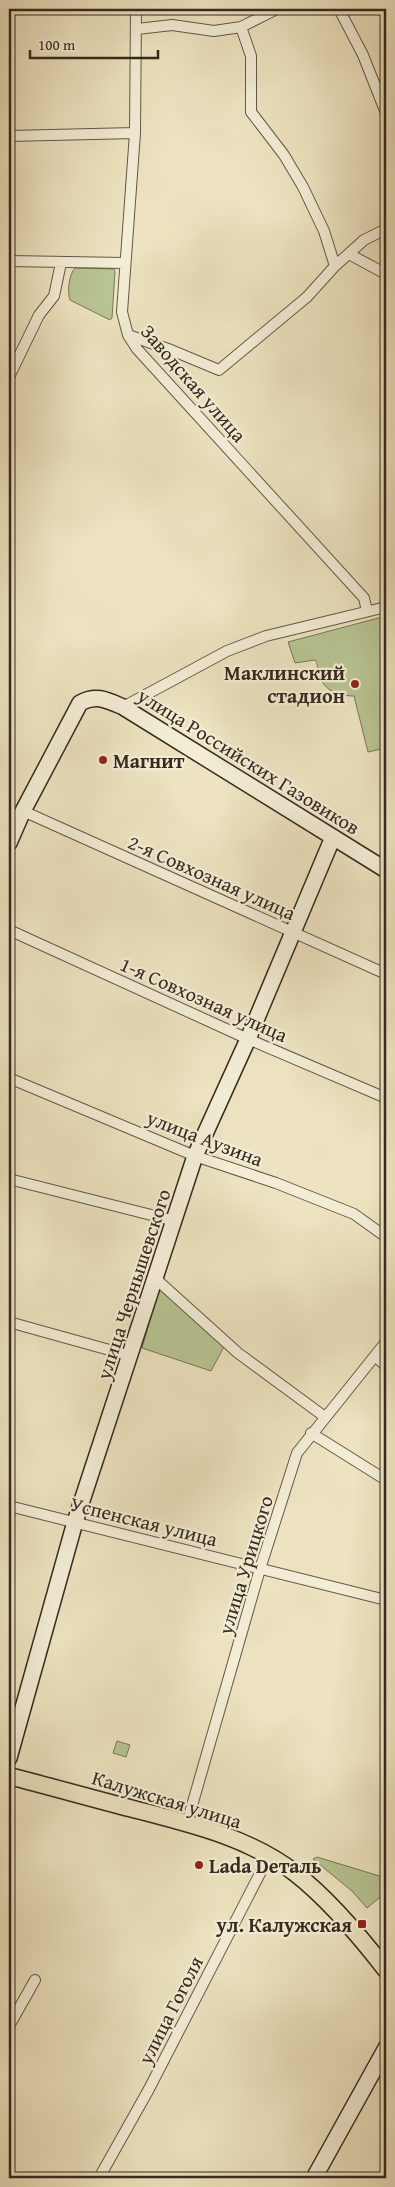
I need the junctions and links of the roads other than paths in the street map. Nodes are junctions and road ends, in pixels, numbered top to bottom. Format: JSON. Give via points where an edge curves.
{"nodes":[{"id":1,"x":136,"y":9,"type":"edge"},
{"id":2,"x":277,"y":9,"type":"edge"},
{"id":3,"x":340,"y":9,"type":"edge"},
{"id":4,"x":242,"y":27,"type":"junction"},
{"id":5,"x":137,"y":29,"type":"junction"},
{"id":6,"x":386,"y":113,"type":"edge"},
{"id":7,"x":135,"y":134,"type":"junction"},
{"id":8,"x":9,"y":136,"type":"edge"},
{"id":9,"x":386,"y":229,"type":"edge"},
{"id":10,"x":349,"y":254,"type":"junction"},
{"id":11,"x":9,"y":261,"type":"edge"},
{"id":12,"x":61,"y":263,"type":"junction"},
{"id":13,"x":125,"y":263,"type":"junction"},
{"id":14,"x":336,"y":266,"type":"junction"},
{"id":15,"x":386,"y":274,"type":"edge"},
{"id":16,"x":128,"y":335,"type":"junction"},
{"id":17,"x":9,"y":377,"type":"edge"},
{"id":18,"x":386,"y":607,"type":"edge"},
{"id":19,"x":367,"y":611,"type":"junction"},
{"id":20,"x":123,"y":707,"type":"junction"},
{"id":21,"x":23,"y":811,"type":"junction"},
{"id":22,"x":333,"y":837,"type":"junction"},
{"id":23,"x":9,"y":843,"type":"edge"},
{"id":24,"x":386,"y":870,"type":"edge"},
{"id":25,"x":9,"y":930,"type":"edge"},
{"id":26,"x":292,"y":932,"type":"junction"},
{"id":27,"x":386,"y":974,"type":"edge"},
{"id":28,"x":248,"y":1039,"type":"junction"},
{"id":29,"x":10,"y":1082,"type":"edge"},
{"id":30,"x":386,"y":1098,"type":"edge"},
{"id":31,"x":195,"y":1156,"type":"junction"},
{"id":32,"x":9,"y":1179,"type":"edge"},
{"id":33,"x":175,"y":1221,"type":"junction"},
{"id":34,"x":386,"y":1237,"type":"edge"},
{"id":35,"x":156,"y":1280,"type":"junction"},
{"id":36,"x":9,"y":1322,"type":"edge"},
{"id":37,"x":386,"y":1342,"type":"edge"},
{"id":38,"x":131,"y":1356,"type":"junction"},
{"id":39,"x":375,"y":1356,"type":"junction"},
{"id":40,"x":386,"y":1366,"type":"edge"},
{"id":41,"x":325,"y":1417,"type":"junction"},
{"id":42,"x":312,"y":1434,"type":"junction"},
{"id":43,"x":386,"y":1480,"type":"edge"},
{"id":44,"x":9,"y":1506,"type":"edge"},
{"id":45,"x":75,"y":1522,"type":"junction"},
{"id":46,"x":260,"y":1569,"type":"junction"},
{"id":47,"x":386,"y":1600,"type":"edge"},
{"id":48,"x":9,"y":1758,"type":"edge"},
{"id":49,"x":9,"y":1776,"type":"edge"},
{"id":50,"x":187,"y":1823,"type":"junction"},
{"id":51,"x":270,"y":1856,"type":"junction"},
{"id":52,"x":383,"y":1964,"type":"edge"},
{"id":53,"x":35,"y":1980,"type":"dead end"},
{"id":54,"x":9,"y":2026,"type":"edge"},
{"id":55,"x":386,"y":2048,"type":"edge"},
{"id":56,"x":99,"y":2178,"type":"edge"},
{"id":57,"x":314,"y":2178,"type":"edge"}],
"edges":[{"from":1,"to":5,"type":"street","name":"Заводская улица"},
{"from":2,"to":4,"type":"street"},
{"from":3,"to":6,"type":"street","via":[[363,54]]},
{"from":4,"to":5,"type":"street","via":[[214,32],[172,26]]},
{"from":4,"to":14,"type":"street","via":[[251,56],[251,112],[284,155],[303,187]]},
{"from":5,"to":7,"type":"street","name":"Заводская улица"},
{"from":7,"to":8,"type":"street"},
{"from":7,"to":13,"type":"street","name":"Заводская улица"},
{"from":9,"to":10,"type":"street","via":[[364,240]]},
{"from":10,"to":14,"type":"street"},
{"from":10,"to":15,"type":"street"},
{"from":11,"to":12,"type":"street"},
{"from":12,"to":13,"type":"street"},
{"from":12,"to":17,"type":"street","via":[[54,296],[39,315]]},
{"from":13,"to":16,"type":"street","name":"Заводская улица","via":[[122,312]]},
{"from":14,"to":16,"type":"street","via":[[307,297],[219,370]]},
{"from":16,"to":19,"type":"street","name":"Заводская улица","via":[[142,355],[364,598]]},
{"from":18,"to":19,"type":"street"},
{"from":19,"to":20,"type":"street","via":[[266,636],[227,651]]},
{"from":20,"to":21,"type":"street","name":"улица Российских Газовиков","via":[[102,698],[80,703]]},
{"from":20,"to":22,"type":"street","name":"улица Российских Газовиков"},
{"from":21,"to":23,"type":"street"},
{"from":21,"to":26,"type":"street","name":"2-я Совхозная улица"},
{"from":22,"to":24,"type":"street","name":"улица Российских Газовиков"},
{"from":22,"to":26,"type":"street","name":"улица Чернышевского"},
{"from":25,"to":28,"type":"street","name":"1-я Совхозная улица"},
{"from":26,"to":27,"type":"street","name":"2-я Совхозная улица"},
{"from":26,"to":28,"type":"street","name":"улица Чернышевского"},
{"from":28,"to":30,"type":"street","name":"1-я Совхозная улица"},
{"from":28,"to":31,"type":"street","name":"улица Чернышевского"},
{"from":29,"to":31,"type":"street","name":"улица Аузина"},
{"from":31,"to":33,"type":"street","name":"улица Чернышевского"},
{"from":31,"to":34,"type":"street","name":"улица Аузина","via":[[354,1214]]},
{"from":32,"to":33,"type":"street"},
{"from":33,"to":35,"type":"street","name":"улица Чернышевского"},
{"from":35,"to":38,"type":"street","name":"улица Чернышевского"},
{"from":35,"to":41,"type":"street","via":[[238,1352]]},
{"from":36,"to":38,"type":"street"},
{"from":37,"to":39,"type":"street","name":"улица Урицкого"},
{"from":38,"to":45,"type":"street","name":"улица Чернышевского"},
{"from":39,"to":40,"type":"street"},
{"from":39,"to":41,"type":"street","name":"улица Урицкого"},
{"from":41,"to":42,"type":"street","name":"улица Урицкого"},
{"from":42,"to":43,"type":"street"},
{"from":42,"to":46,"type":"street","name":"улица Урицкого","via":[[297,1453]]},
{"from":44,"to":45,"type":"street","name":"Успенская улица"},
{"from":45,"to":46,"type":"street","name":"Успенская улица"},
{"from":45,"to":48,"type":"street","name":"улица Чернышевского"},
{"from":46,"to":47,"type":"street","name":"Успенская улица"},
{"from":46,"to":50,"type":"street","name":"улица Урицкого"},
{"from":49,"to":50,"type":"main road","name":"Калужская улица"},
{"from":50,"to":51,"type":"main road","name":"Калужская улица"},
{"from":51,"to":52,"type":"main road","name":"Калужская улица","via":[[312,1888]]},
{"from":51,"to":56,"type":"street","name":"улица Гоголя"},
{"from":53,"to":54,"type":"street"},
{"from":55,"to":57,"type":"street"}]}
